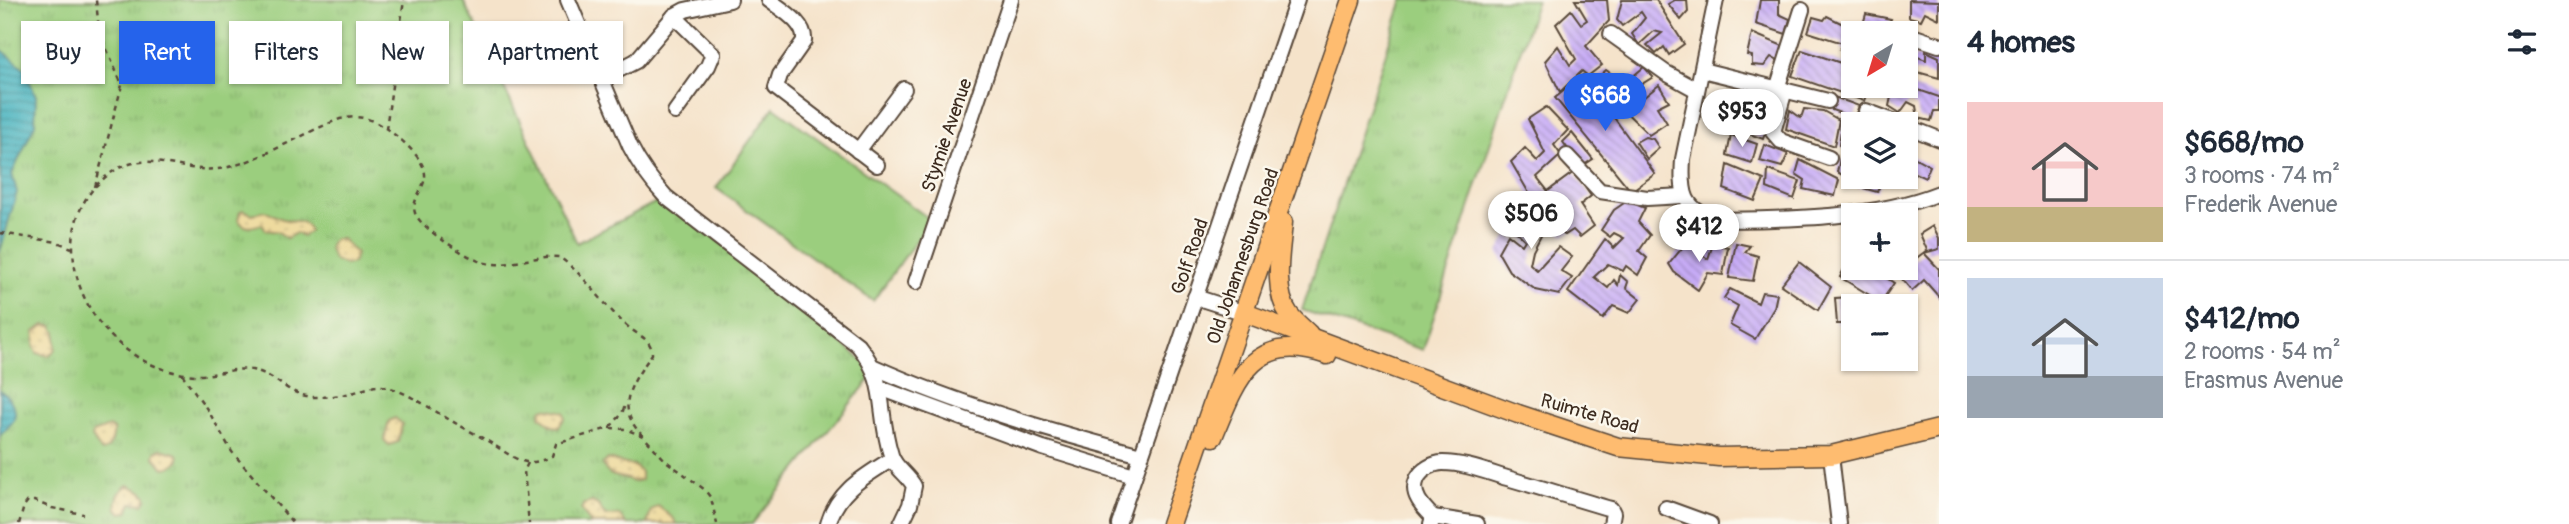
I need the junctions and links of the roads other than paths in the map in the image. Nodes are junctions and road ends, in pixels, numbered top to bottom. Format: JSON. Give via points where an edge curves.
{"nodes":[{"id":1,"x":568,"y":0,"type":"edge"},
{"id":2,"x":730,"y":0,"type":"edge"},
{"id":3,"x":769,"y":0,"type":"edge"},
{"id":4,"x":1011,"y":0,"type":"edge"},
{"id":5,"x":1297,"y":0,"type":"edge"},
{"id":6,"x":1351,"y":0,"type":"edge"},
{"id":7,"x":1716,"y":0,"type":"edge"},
{"id":8,"x":1802,"y":10,"type":"dead end"},
{"id":9,"x":674,"y":16,"type":"junction"},
{"id":10,"x":577,"y":21,"type":"edge"},
{"id":11,"x":1611,"y":34,"type":"dead end"},
{"id":12,"x":1918,"y":38,"type":"edge"},
{"id":13,"x":1939,"y":45,"type":"edge"},
{"id":14,"x":623,"y":68,"type":"edge"},
{"id":15,"x":1702,"y":70,"type":"junction"},
{"id":16,"x":603,"y":84,"type":"edge"},
{"id":17,"x":904,"y":89,"type":"dead end"},
{"id":18,"x":1781,"y":89,"type":"junction"},
{"id":19,"x":1697,"y":90,"type":"junction"},
{"id":20,"x":1828,"y":101,"type":"dead end"},
{"id":21,"x":675,"y":112,"type":"dead end"},
{"id":22,"x":1918,"y":131,"type":"edge"},
{"id":23,"x":1939,"y":139,"type":"edge"},
{"id":24,"x":858,"y":151,"type":"junction"},
{"id":25,"x":1567,"y":156,"type":"dead end"},
{"id":26,"x":1829,"y":158,"type":"dead end"},
{"id":27,"x":877,"y":164,"type":"dead end"},
{"id":28,"x":1682,"y":189,"type":"junction"},
{"id":29,"x":1939,"y":193,"type":"edge"},
{"id":30,"x":1285,"y":194,"type":"junction"},
{"id":31,"x":916,"y":282,"type":"dead end"},
{"id":32,"x":1195,"y":296,"type":"junction"},
{"id":33,"x":1245,"y":313,"type":"junction"},
{"id":34,"x":1313,"y":338,"type":"junction"},
{"id":35,"x":874,"y":367,"type":"junction"},
{"id":36,"x":880,"y":388,"type":"junction"},
{"id":37,"x":1481,"y":400,"type":"junction"},
{"id":38,"x":1939,"y":429,"type":"edge"},
{"id":39,"x":1141,"y":455,"type":"junction"},
{"id":40,"x":1831,"y":455,"type":"junction"},
{"id":41,"x":892,"y":459,"type":"junction"},
{"id":42,"x":1134,"y":476,"type":"junction"},
{"id":43,"x":1181,"y":496,"type":"junction"},
{"id":44,"x":1666,"y":508,"type":"dead end"},
{"id":45,"x":1432,"y":520,"type":"edge"},
{"id":46,"x":828,"y":524,"type":"edge"},
{"id":47,"x":901,"y":524,"type":"edge"},
{"id":48,"x":1118,"y":524,"type":"edge"},
{"id":49,"x":1171,"y":524,"type":"edge"},
{"id":50,"x":1477,"y":524,"type":"edge"},
{"id":51,"x":1611,"y":524,"type":"edge"},
{"id":52,"x":1710,"y":524,"type":"edge"},
{"id":53,"x":1839,"y":524,"type":"edge"}],
"edges":[{"from":1,"to":10,"type":"street"},
{"from":2,"to":9,"type":"street"},
{"from":3,"to":24,"type":"street","via":[[800,26],[805,36],[779,75],[776,88]]},
{"from":4,"to":31,"type":"street","name":"Stymie Avenue"},
{"from":5,"to":32,"type":"street","name":"Golf Road"},
{"from":6,"to":30,"type":"main road","name":"Old Johannesburg Road"},
{"from":7,"to":15,"type":"street"},
{"from":8,"to":18,"type":"street"},
{"from":9,"to":14,"type":"street","via":[[636,61]]},
{"from":9,"to":21,"type":"street","via":[[713,54]]},
{"from":11,"to":19,"type":"street","via":[[1666,74]]},
{"from":12,"to":13,"type":"street"},
{"from":15,"to":18,"type":"street"},
{"from":15,"to":19,"type":"street"},
{"from":16,"to":35,"type":"street","via":[[642,168],[666,198],[858,345]]},
{"from":17,"to":24,"type":"street"},
{"from":18,"to":20,"type":"street"},
{"from":18,"to":26,"type":"street","via":[[1773,132],[1776,137]]},
{"from":19,"to":28,"type":"street","via":[[1683,159]]},
{"from":22,"to":23,"type":"street"},
{"from":24,"to":27,"type":"street"},
{"from":25,"to":28,"type":"street","via":[[1600,191],[1647,198]]},
{"from":28,"to":29,"type":"street","via":[[1700,213],[1719,220],[1864,212]]},
{"from":30,"to":33,"type":"main road","name":"Old Johannesburg Road"},
{"from":30,"to":34,"type":"main road","via":[[1282,299],[1289,314]]},
{"from":32,"to":33,"type":"street"},
{"from":32,"to":39,"type":"street","name":"Golf Road"},
{"from":33,"to":34,"type":"main road","name":"Ruimte Road"},
{"from":33,"to":43,"type":"main road","name":"Old Johannesburg Road"},
{"from":34,"to":37,"type":"main road","name":"Ruimte Road"},
{"from":35,"to":36,"type":"street"},
{"from":35,"to":39,"type":"street","via":[[989,411]]},
{"from":36,"to":41,"type":"street"},
{"from":36,"to":42,"type":"street"},
{"from":37,"to":40,"type":"main road","name":"Ruimte Road","via":[[1618,447],[1719,457]]},
{"from":37,"to":43,"type":"main road","via":[[1305,348],[1269,351],[1239,380],[1206,455]]},
{"from":38,"to":40,"type":"main road","name":"Ruimte Road"},
{"from":39,"to":42,"type":"street","name":"Golf Road"},
{"from":40,"to":53,"type":"street"},
{"from":41,"to":46,"type":"street","via":[[851,485],[837,500]]},
{"from":41,"to":47,"type":"street","via":[[914,486]]},
{"from":42,"to":48,"type":"street","name":"Golf Road"},
{"from":43,"to":49,"type":"main road","name":"Old Johannesburg Road"},
{"from":44,"to":52,"type":"street"},
{"from":45,"to":50,"type":"street"},
{"from":45,"to":51,"type":"street","via":[[1415,485],[1418,475],[1443,463],[1611,509]]}]}
